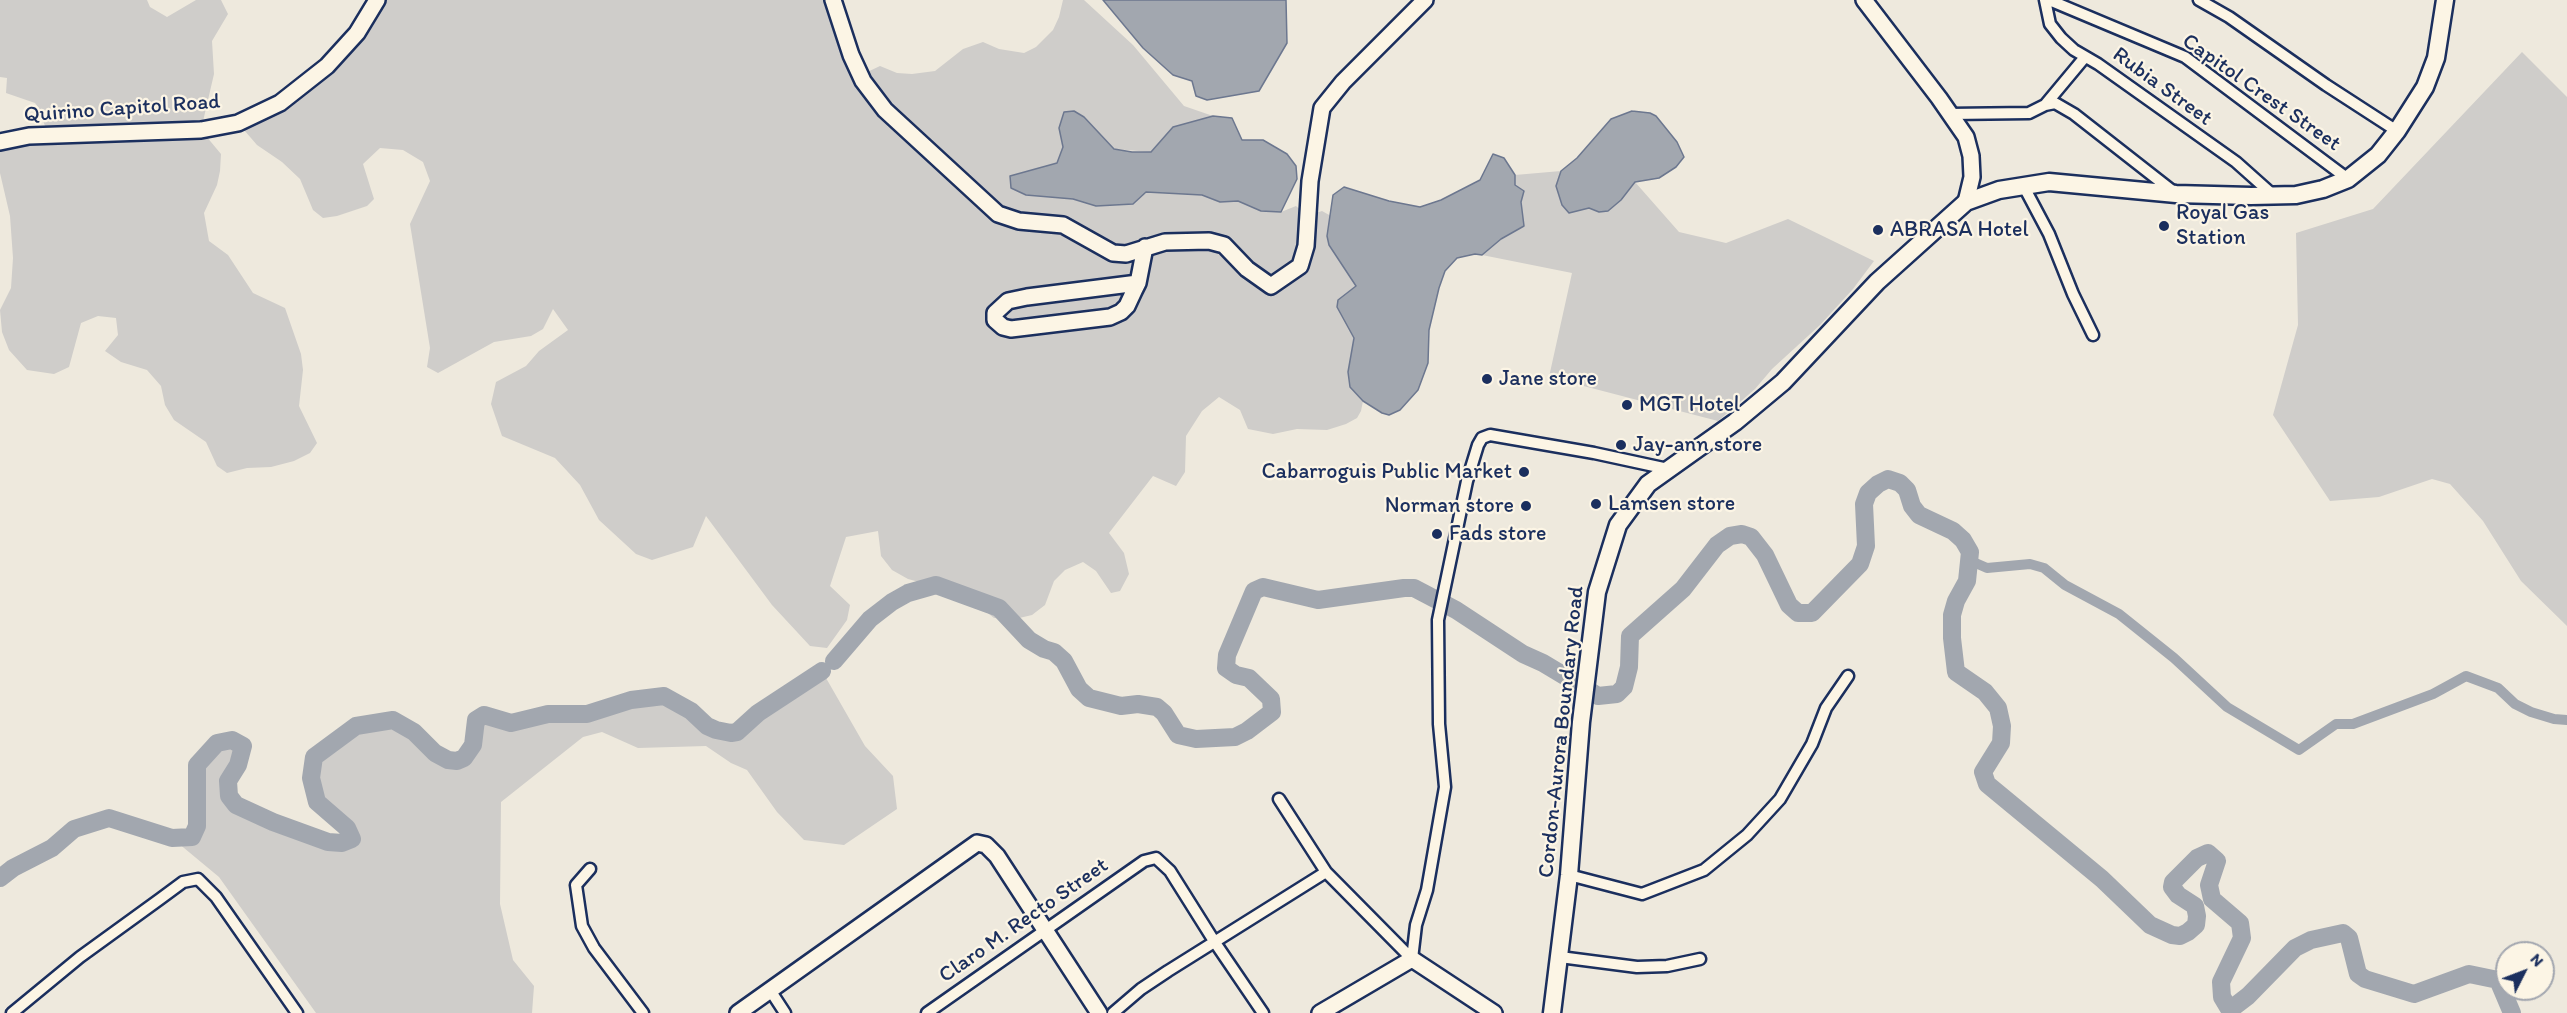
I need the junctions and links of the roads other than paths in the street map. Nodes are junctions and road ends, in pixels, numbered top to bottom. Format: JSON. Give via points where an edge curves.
{"nodes":[{"id":1,"x":377,"y":0,"type":"edge"},
{"id":2,"x":833,"y":0,"type":"edge"},
{"id":3,"x":1425,"y":0,"type":"edge"},
{"id":4,"x":1864,"y":0,"type":"edge"},
{"id":5,"x":2045,"y":0,"type":"edge"},
{"id":6,"x":2049,"y":0,"type":"edge"},
{"id":7,"x":2199,"y":0,"type":"edge"},
{"id":8,"x":2445,"y":0,"type":"edge"},
{"id":9,"x":2085,"y":57,"type":"junction"},
{"id":10,"x":2045,"y":105,"type":"junction"},
{"id":11,"x":1950,"y":114,"type":"junction"},
{"id":12,"x":2397,"y":131,"type":"junction"},
{"id":13,"x":0,"y":142,"type":"edge"},
{"id":14,"x":2349,"y":179,"type":"junction"},
{"id":15,"x":2023,"y":185,"type":"junction"},
{"id":16,"x":2176,"y":194,"type":"junction"},
{"id":17,"x":2273,"y":195,"type":"junction"},
{"id":18,"x":1966,"y":202,"type":"junction"},
{"id":19,"x":1144,"y":247,"type":"junction"},
{"id":20,"x":1138,"y":283,"type":"junction"},
{"id":21,"x":2092,"y":335,"type":"dead end"},
{"id":22,"x":1668,"y":469,"type":"junction"},
{"id":23,"x":1848,"y":676,"type":"dead end"},
{"id":24,"x":1279,"y":799,"type":"dead end"},
{"id":25,"x":590,"y":869,"type":"dead end"},
{"id":26,"x":1326,"y":872,"type":"junction"},
{"id":27,"x":1569,"y":875,"type":"junction"},
{"id":28,"x":1045,"y":930,"type":"junction"},
{"id":29,"x":1214,"y":941,"type":"junction"},
{"id":30,"x":1560,"y":957,"type":"junction"},
{"id":31,"x":1412,"y":959,"type":"junction"},
{"id":32,"x":1701,"y":959,"type":"dead end"},
{"id":33,"x":770,"y":990,"type":"junction"},
{"id":34,"x":939,"y":1010,"type":"edge"},
{"id":35,"x":12,"y":1013,"type":"edge"},
{"id":36,"x":297,"y":1013,"type":"edge"},
{"id":37,"x":643,"y":1013,"type":"edge"},
{"id":38,"x":738,"y":1013,"type":"edge"},
{"id":39,"x":785,"y":1013,"type":"edge"},
{"id":40,"x":927,"y":1013,"type":"edge"},
{"id":41,"x":1099,"y":1013,"type":"edge"},
{"id":42,"x":1113,"y":1013,"type":"edge"},
{"id":43,"x":1263,"y":1013,"type":"edge"},
{"id":44,"x":1320,"y":1013,"type":"edge"},
{"id":45,"x":1494,"y":1013,"type":"edge"},
{"id":46,"x":1552,"y":1013,"type":"edge"}],
"edges":[{"from":1,"to":13,"type":"street","name":"Quirino Capitol Road","via":[[357,33],[327,66],[280,103],[238,123],[201,130],[30,136]]},
{"from":2,"to":19,"type":"street","via":[[863,81],[885,110],[998,214],[1019,221],[1063,225],[1113,253],[1126,255]]},
{"from":3,"to":19,"type":"street","via":[[1322,108],[1310,181],[1306,246],[1300,266],[1271,286],[1224,245],[1188,240]]},
{"from":4,"to":11,"type":"street"},
{"from":5,"to":9,"type":"street","name":"Rubia Street","via":[[2049,24]]},
{"from":6,"to":14,"type":"street","name":"Capitol Crest Street","via":[[2185,57]]},
{"from":7,"to":12,"type":"street","via":[[2229,16]]},
{"from":8,"to":12,"type":"main road","name":"Cordon-Aurora Boundary Road","via":[[2436,58],[2425,87]]},
{"from":9,"to":10,"type":"street"},
{"from":9,"to":17,"type":"street","name":"Rubia Street","via":[[2236,162]]},
{"from":10,"to":11,"type":"street","via":[[2029,113]]},
{"from":10,"to":16,"type":"street","via":[[2055,103],[2063,107]]},
{"from":11,"to":18,"type":"street","via":[[1966,137],[1971,156],[1972,177]]},
{"from":12,"to":14,"type":"main road","name":"Cordon-Aurora Boundary Road","via":[[2378,155]]},
{"from":14,"to":17,"type":"main road","name":"Cordon-Aurora Boundary Road","via":[[2296,195]]},
{"from":15,"to":16,"type":"main road","name":"Cordon-Aurora Boundary Road","via":[[2086,184]]},
{"from":15,"to":18,"type":"main road","name":"Cordon-Aurora Boundary Road"},
{"from":15,"to":21,"type":"street","via":[[2049,234]]},
{"from":16,"to":17,"type":"main road","name":"Cordon-Aurora Boundary Road"},
{"from":18,"to":22,"type":"main road","name":"Cordon-Aurora Boundary Road","via":[[1877,282],[1783,382]]},
{"from":19,"to":20,"type":"street"},
{"from":20,"to":20,"type":"street","via":[[1008,301],[995,313],[995,320],[1011,328],[1110,317],[1127,306]]},
{"from":22,"to":27,"type":"main road","name":"Cordon-Aurora Boundary Road","via":[[1648,484],[1618,525],[1597,592],[1581,722]]},
{"from":22,"to":31,"type":"street","via":[[1485,436],[1478,445],[1438,620],[1445,787]]},
{"from":23,"to":27,"type":"street","via":[[1826,708],[1812,744],[1780,799],[1748,835],[1704,870],[1642,894]]},
{"from":24,"to":26,"type":"street"},
{"from":25,"to":37,"type":"street","via":[[576,885],[582,926]]},
{"from":26,"to":29,"type":"street"},
{"from":26,"to":31,"type":"street"},
{"from":27,"to":30,"type":"main road","name":"Cordon-Aurora Boundary Road"},
{"from":28,"to":29,"type":"street","name":"Claro M. Recto Street","via":[[1144,861],[1156,858],[1165,864]]},
{"from":28,"to":33,"type":"street","via":[[997,856],[986,845],[973,844]]},
{"from":28,"to":34,"type":"street","name":"Claro M. Recto Street"},
{"from":28,"to":41,"type":"street"},
{"from":29,"to":42,"type":"street","via":[[1141,989]]},
{"from":29,"to":43,"type":"street"},
{"from":30,"to":32,"type":"street","via":[[1637,967]]},
{"from":30,"to":46,"type":"main road","name":"Cordon-Aurora Boundary Road"},
{"from":31,"to":44,"type":"street"},
{"from":31,"to":45,"type":"street"},
{"from":33,"to":38,"type":"street"},
{"from":33,"to":39,"type":"street"},
{"from":34,"to":40,"type":"street","name":"Claro M. Recto Street"},
{"from":35,"to":36,"type":"street","via":[[160,898],[183,882],[198,879],[216,897]]}]}
